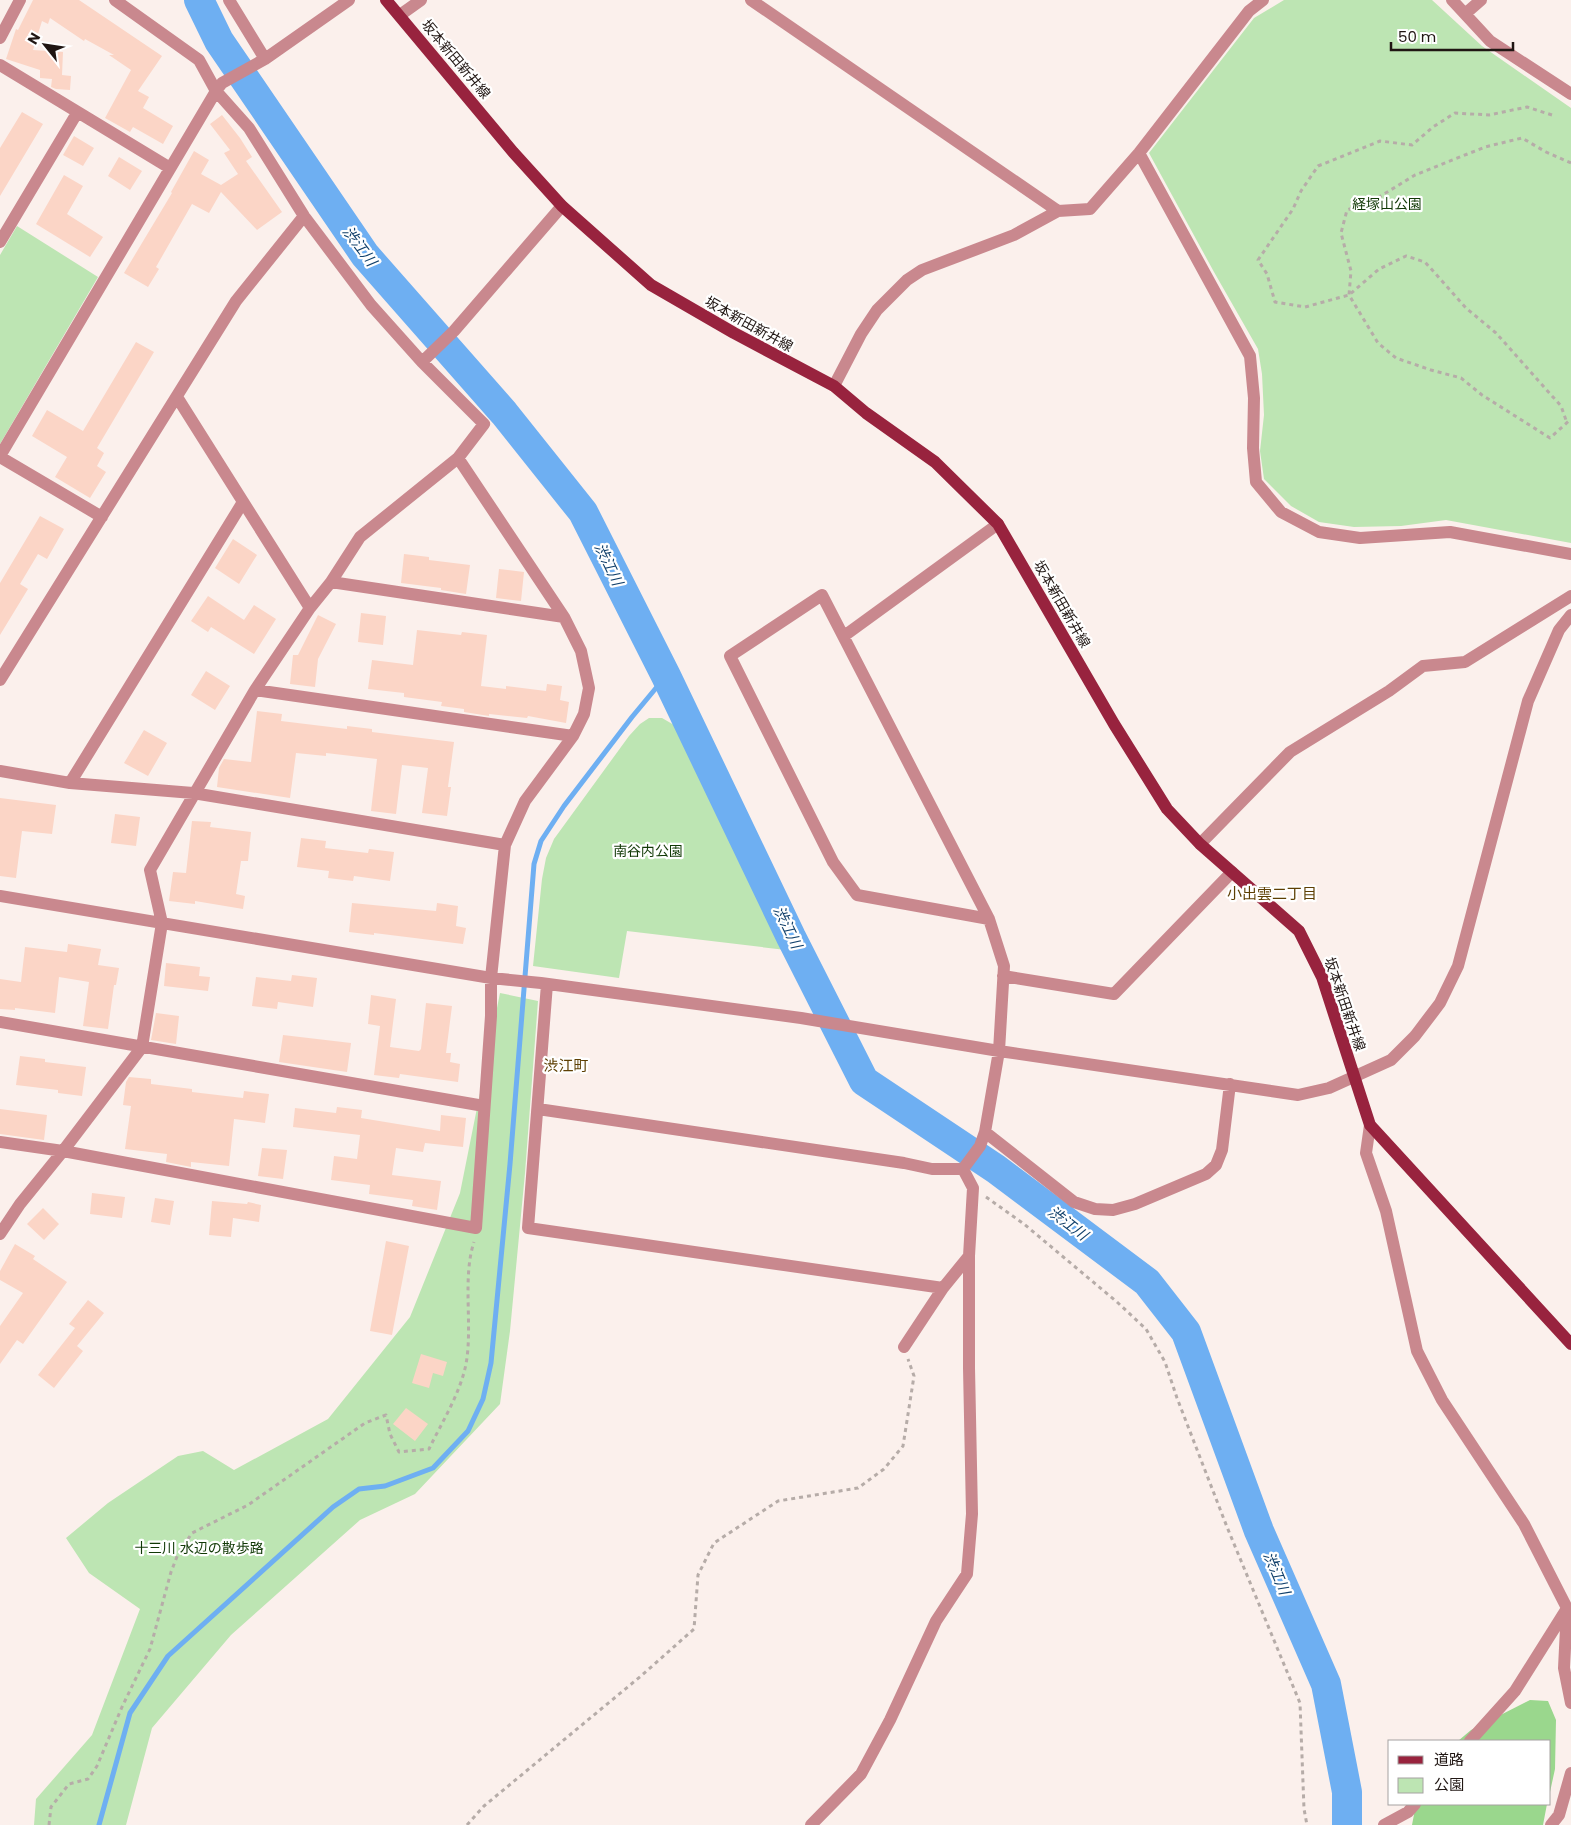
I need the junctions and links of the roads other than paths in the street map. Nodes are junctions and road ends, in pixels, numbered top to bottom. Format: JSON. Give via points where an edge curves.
{"nodes":[{"id":1,"x":20,"y":0,"type":"edge"},
{"id":2,"x":115,"y":0,"type":"edge"},
{"id":3,"x":229,"y":0,"type":"edge"},
{"id":4,"x":349,"y":0,"type":"edge"},
{"id":5,"x":386,"y":0,"type":"edge"},
{"id":6,"x":421,"y":0,"type":"edge"},
{"id":7,"x":751,"y":0,"type":"edge"},
{"id":8,"x":1263,"y":0,"type":"edge"},
{"id":9,"x":1452,"y":0,"type":"edge"},
{"id":10,"x":1481,"y":0,"type":"edge"},
{"id":11,"x":1465,"y":14,"type":"junction"},
{"id":12,"x":400,"y":15,"type":"junction"},
{"id":13,"x":0,"y":38,"type":"edge"},
{"id":14,"x":265,"y":59,"type":"junction"},
{"id":15,"x":0,"y":65,"type":"edge"},
{"id":16,"x":219,"y":87,"type":"junction"},
{"id":17,"x":1571,"y":94,"type":"edge"},
{"id":18,"x":77,"y":114,"type":"junction"},
{"id":19,"x":1139,"y":153,"type":"junction"},
{"id":20,"x":170,"y":168,"type":"junction"},
{"id":21,"x":562,"y":206,"type":"junction"},
{"id":22,"x":1058,"y":211,"type":"junction"},
{"id":23,"x":304,"y":216,"type":"junction"},
{"id":24,"x":0,"y":242,"type":"edge"},
{"id":25,"x":426,"y":359,"type":"junction"},
{"id":26,"x":834,"y":386,"type":"junction"},
{"id":27,"x":177,"y":397,"type":"junction"},
{"id":28,"x":0,"y":457,"type":"edge"},
{"id":29,"x":458,"y":458,"type":"junction"},
{"id":30,"x":243,"y":502,"type":"junction"},
{"id":31,"x":102,"y":517,"type":"junction"},
{"id":32,"x":998,"y":524,"type":"junction"},
{"id":33,"x":1571,"y":554,"type":"edge"},
{"id":34,"x":331,"y":582,"type":"junction"},
{"id":35,"x":1571,"y":596,"type":"edge"},
{"id":36,"x":310,"y":608,"type":"junction"},
{"id":37,"x":1571,"y":615,"type":"edge"},
{"id":38,"x":564,"y":617,"type":"junction"},
{"id":39,"x":844,"y":636,"type":"junction"},
{"id":40,"x":0,"y":680,"type":"edge"},
{"id":41,"x":254,"y":690,"type":"junction"},
{"id":42,"x":573,"y":736,"type":"junction"},
{"id":43,"x":0,"y":771,"type":"edge"},
{"id":44,"x":70,"y":783,"type":"junction"},
{"id":45,"x":193,"y":793,"type":"junction"},
{"id":46,"x":1200,"y":844,"type":"junction"},
{"id":47,"x":505,"y":845,"type":"junction"},
{"id":48,"x":1232,"y":872,"type":"junction"},
{"id":49,"x":0,"y":896,"type":"edge"},
{"id":50,"x":989,"y":920,"type":"junction"},
{"id":51,"x":162,"y":923,"type":"junction"},
{"id":52,"x":1003,"y":976,"type":"junction"},
{"id":53,"x":491,"y":978,"type":"junction"},
{"id":54,"x":544,"y":984,"type":"junction"},
{"id":55,"x":0,"y":1022,"type":"edge"},
{"id":56,"x":142,"y":1047,"type":"junction"},
{"id":57,"x":999,"y":1051,"type":"junction"},
{"id":58,"x":1354,"y":1078,"type":"junction"},
{"id":59,"x":1230,"y":1084,"type":"junction"},
{"id":60,"x":484,"y":1106,"type":"junction"},
{"id":61,"x":538,"y":1109,"type":"junction"},
{"id":62,"x":1370,"y":1125,"type":"junction"},
{"id":63,"x":985,"y":1132,"type":"junction"},
{"id":64,"x":0,"y":1142,"type":"edge"},
{"id":65,"x":63,"y":1151,"type":"junction"},
{"id":66,"x":963,"y":1169,"type":"junction"},
{"id":67,"x":0,"y":1234,"type":"edge"},
{"id":68,"x":970,"y":1256,"type":"junction"},
{"id":69,"x":943,"y":1288,"type":"junction"},
{"id":70,"x":1571,"y":1344,"type":"edge"},
{"id":71,"x":904,"y":1346,"type":"road end"},
{"id":72,"x":1567,"y":1608,"type":"junction"},
{"id":73,"x":1571,"y":1703,"type":"edge"},
{"id":74,"x":1471,"y":1740,"type":"edge"},
{"id":75,"x":1571,"y":1773,"type":"edge"},
{"id":76,"x":1414,"y":1805,"type":"edge"},
{"id":77,"x":811,"y":1825,"type":"edge"},
{"id":78,"x":1384,"y":1825,"type":"edge"},
{"id":79,"x":1551,"y":1825,"type":"edge"}],
"edges":[{"from":1,"to":13,"type":"street"},
{"from":2,"to":16,"type":"street","via":[[199,60]]},
{"from":3,"to":14,"type":"street"},
{"from":4,"to":14,"type":"street"},
{"from":5,"to":12,"type":"main road","name":"坂本新田新井線"},
{"from":6,"to":12,"type":"street"},
{"from":7,"to":22,"type":"street"},
{"from":8,"to":19,"type":"street","via":[[1249,11]]},
{"from":9,"to":11,"type":"street"},
{"from":10,"to":11,"type":"street"},
{"from":11,"to":17,"type":"street","via":[[1490,41]]},
{"from":12,"to":21,"type":"main road","name":"坂本新田新井線"},
{"from":14,"to":16,"type":"street"},
{"from":15,"to":18,"type":"street"},
{"from":16,"to":20,"type":"street"},
{"from":16,"to":23,"type":"street"},
{"from":18,"to":20,"type":"street"},
{"from":18,"to":24,"type":"street"},
{"from":19,"to":22,"type":"street","via":[[1090,209]]},
{"from":19,"to":33,"type":"street","via":[[1250,356],[1256,482],[1282,512],[1319,532],[1360,538],[1450,532]]},
{"from":20,"to":28,"type":"street"},
{"from":21,"to":25,"type":"street"},
{"from":21,"to":26,"type":"main road","name":"坂本新田新井線","via":[[650,285]]},
{"from":22,"to":26,"type":"street","via":[[1014,235],[922,270],[907,280],[877,310]]},
{"from":23,"to":25,"type":"street","via":[[371,305]]},
{"from":23,"to":27,"type":"street","via":[[236,301]]},
{"from":25,"to":29,"type":"street","via":[[484,424]]},
{"from":26,"to":32,"type":"main road","name":"坂本新田新井線","via":[[935,462]]},
{"from":27,"to":30,"type":"street"},
{"from":27,"to":31,"type":"street"},
{"from":28,"to":31,"type":"street"},
{"from":29,"to":34,"type":"street","via":[[360,537]]},
{"from":29,"to":38,"type":"street"},
{"from":30,"to":36,"type":"street"},
{"from":30,"to":44,"type":"street"},
{"from":31,"to":40,"type":"street"},
{"from":32,"to":39,"type":"street"},
{"from":32,"to":46,"type":"main road","name":"坂本新田新井線","via":[[1167,809]]},
{"from":34,"to":36,"type":"street"},
{"from":34,"to":38,"type":"street"},
{"from":35,"to":46,"type":"street","via":[[1465,662],[1423,666],[1389,691],[1290,752]]},
{"from":36,"to":41,"type":"street"},
{"from":37,"to":58,"type":"street","via":[[1559,630],[1528,701],[1458,966],[1440,1003],[1415,1036],[1391,1060]]},
{"from":38,"to":42,"type":"street","via":[[581,651],[589,688],[584,714]]},
{"from":39,"to":50,"type":"street"},
{"from":39,"to":50,"type":"street","via":[[822,595],[730,656],[832,862],[857,895]]},
{"from":41,"to":42,"type":"street"},
{"from":41,"to":45,"type":"street"},
{"from":42,"to":47,"type":"street","via":[[525,801]]},
{"from":43,"to":44,"type":"street"},
{"from":44,"to":45,"type":"street"},
{"from":45,"to":47,"type":"street"},
{"from":45,"to":51,"type":"street","via":[[150,870]]},
{"from":46,"to":48,"type":"main road","name":"坂本新田新井線"},
{"from":47,"to":53,"type":"street"},
{"from":48,"to":52,"type":"street","via":[[1114,994]]},
{"from":48,"to":58,"type":"main road","name":"坂本新田新井線","via":[[1299,931],[1322,977]]},
{"from":49,"to":51,"type":"street"},
{"from":50,"to":52,"type":"street","via":[[1004,966]]},
{"from":51,"to":53,"type":"street"},
{"from":51,"to":56,"type":"street"},
{"from":52,"to":57,"type":"street"},
{"from":53,"to":54,"type":"street"},
{"from":53,"to":60,"type":"street"},
{"from":54,"to":57,"type":"street","via":[[801,1018]]},
{"from":54,"to":61,"type":"street"},
{"from":55,"to":56,"type":"street"},
{"from":56,"to":60,"type":"street"},
{"from":56,"to":65,"type":"street"},
{"from":57,"to":59,"type":"street"},
{"from":57,"to":63,"type":"street"},
{"from":58,"to":59,"type":"street","via":[[1298,1095]]},
{"from":58,"to":62,"type":"main road","name":"坂本新田新井線"},
{"from":59,"to":63,"type":"street","via":[[1222,1150],[1216,1165],[1206,1174],[1113,1210],[1094,1209],[1074,1202]]},
{"from":60,"to":65,"type":"street","via":[[476,1228]]},
{"from":61,"to":66,"type":"street","via":[[932,1169]]},
{"from":61,"to":69,"type":"street","via":[[528,1228]]},
{"from":62,"to":70,"type":"main road","name":"坂本新田新井線"},
{"from":62,"to":72,"type":"street","via":[[1366,1153],[1386,1211],[1417,1351],[1442,1400],[1524,1524]]},
{"from":63,"to":66,"type":"street","via":[[980,1146]]},
{"from":64,"to":65,"type":"street"},
{"from":65,"to":67,"type":"street"},
{"from":66,"to":68,"type":"street","via":[[973,1188]]},
{"from":68,"to":69,"type":"street"},
{"from":68,"to":77,"type":"street","via":[[972,1514],[967,1574],[936,1621],[861,1774]]},
{"from":69,"to":71,"type":"street"},
{"from":72,"to":73,"type":"street","via":[[1564,1668]]},
{"from":72,"to":74,"type":"street","via":[[1515,1690]]},
{"from":75,"to":79,"type":"street","via":[[1559,1815]]},
{"from":76,"to":78,"type":"street"}]}
